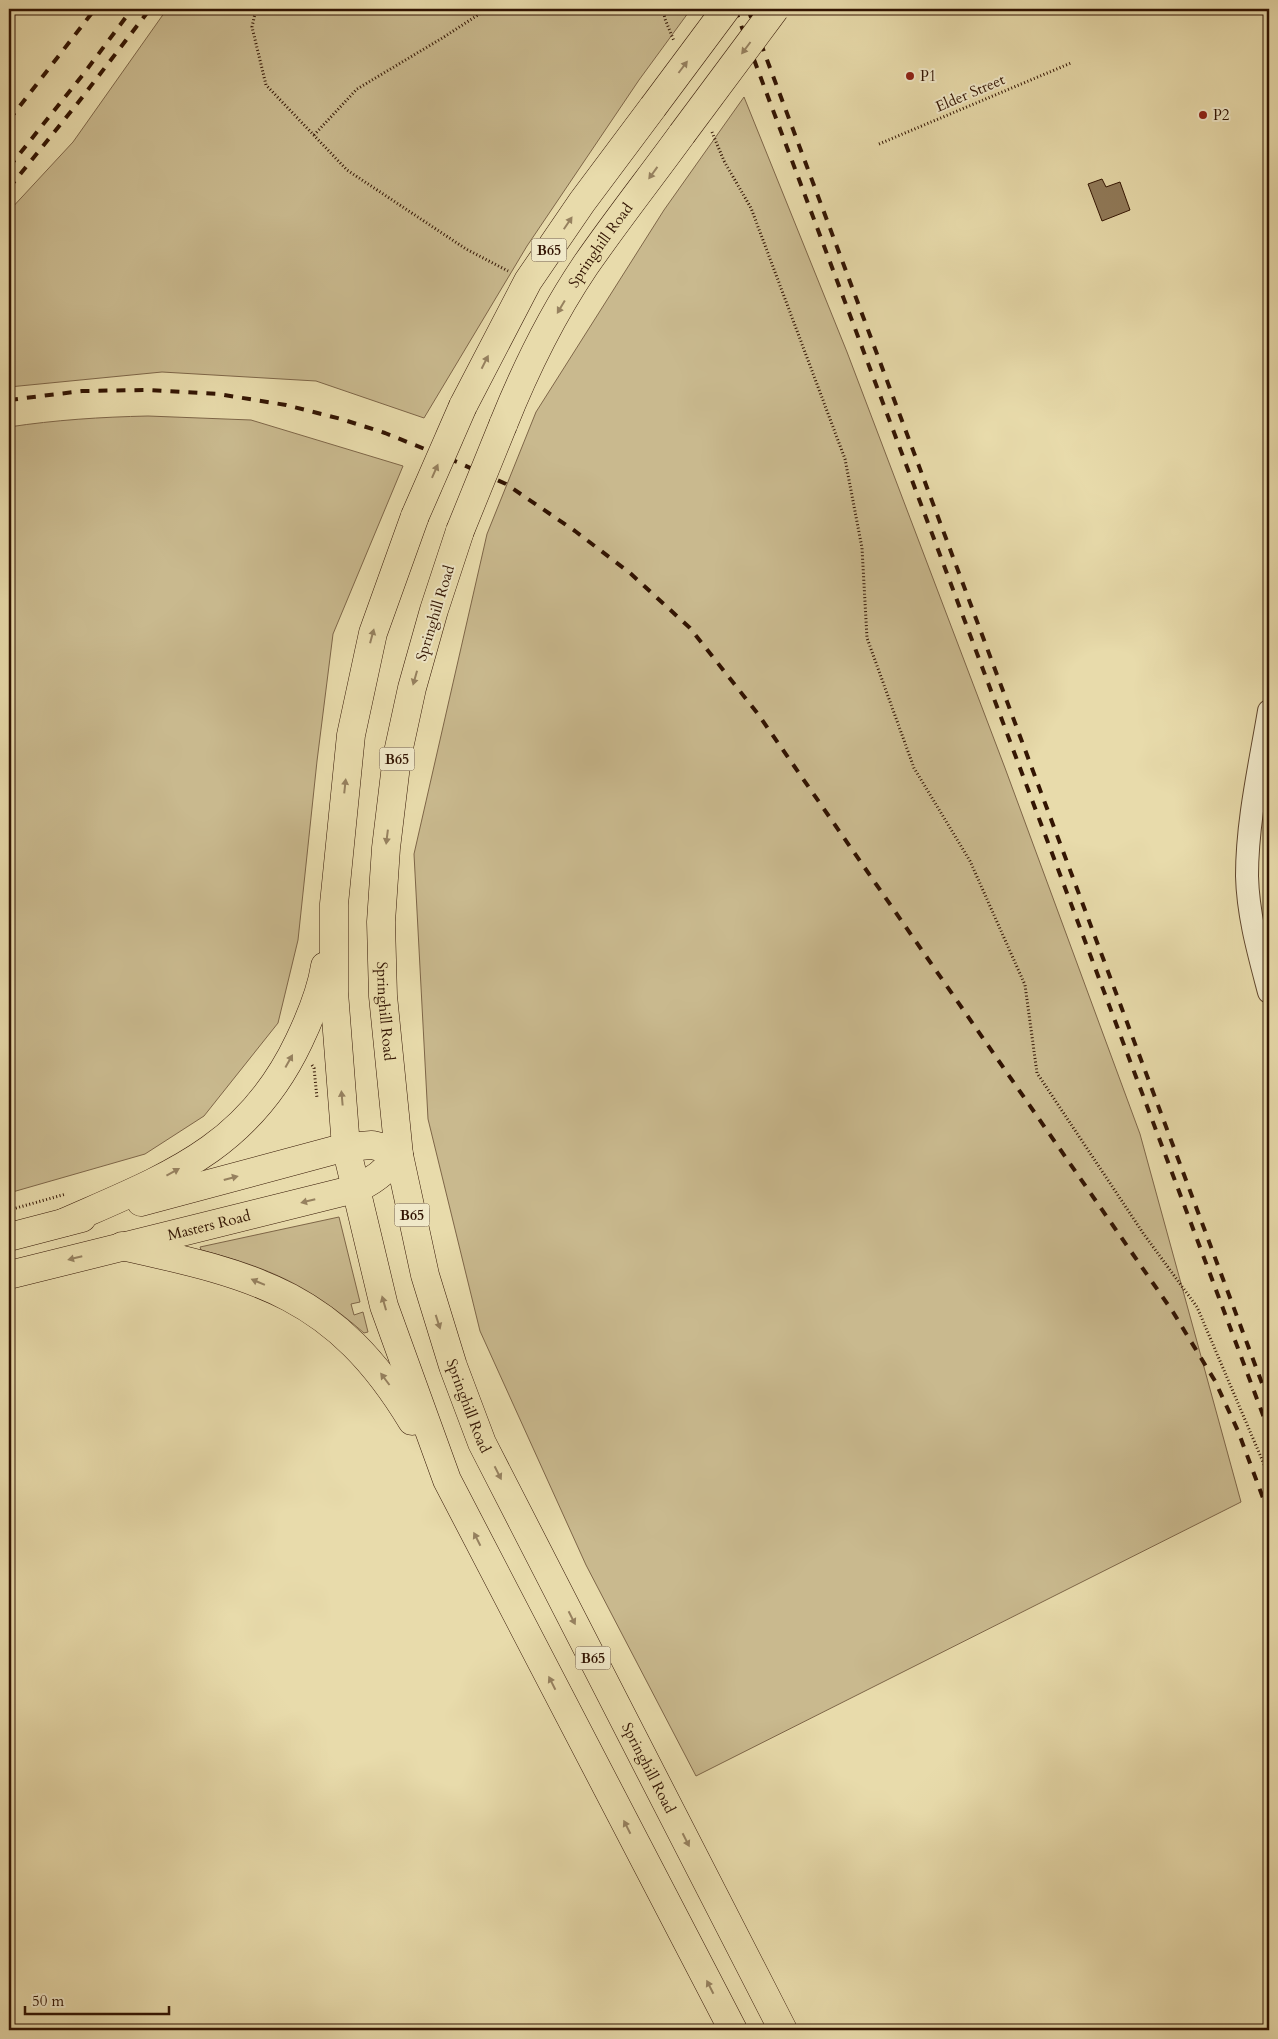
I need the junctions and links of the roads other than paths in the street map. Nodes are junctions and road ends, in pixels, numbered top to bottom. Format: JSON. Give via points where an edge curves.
{"nodes":[{"id":1,"x":726,"y":9,"type":"edge"},
{"id":2,"x":775,"y":9,"type":"edge"},
{"id":3,"x":1269,"y":711,"type":"edge"},
{"id":4,"x":334,"y":904,"type":"junction"},
{"id":5,"x":1269,"y":992,"type":"edge"},
{"id":6,"x":346,"y":1147,"type":"junction"},
{"id":7,"x":399,"y":1153,"type":"junction"},
{"id":8,"x":355,"y":1189,"type":"junction"},
{"id":9,"x":65,"y":1222,"type":"junction"},
{"id":10,"x":9,"y":1237,"type":"edge"},
{"id":11,"x":122,"y":1246,"type":"junction"},
{"id":12,"x":9,"y":1275,"type":"edge"},
{"id":13,"x":447,"y":1480,"type":"junction"},
{"id":14,"x":732,"y":2030,"type":"edge"},
{"id":15,"x":783,"y":2030,"type":"edge"}],
"edges":[{"from":4,"to":1,"type":"main road","number":"B65","one_way":true,"bridge":true,"via":[[350,735],[373,633],[415,516],[463,406],[528,282],[582,202]]},
{"from":2,"to":7,"type":"main road","name":"Springhill Road","number":"B65","one_way":true,"bridge":true,"via":[[584,267],[550,325],[515,394],[460,531],[434,610],[397,757],[386,848],[383,996]]},
{"from":3,"to":5,"type":"street","via":[[1249,832],[1247,878],[1256,943]]},
{"from":6,"to":4,"type":"main road","number":"B65","one_way":true,"via":[[334,992]]},
{"from":9,"to":4,"type":"main road","one_way":true,"via":[[149,1185],[198,1158],[233,1132],[254,1111],[282,1073],[315,1004],[324,973]]},
{"from":6,"to":7,"type":"main road","via":[[372,1145]]},
{"from":6,"to":8,"type":"main road","number":"B65"},
{"from":9,"to":6,"type":"main road","one_way":true},
{"from":7,"to":8,"type":"main road","name":"Masters Road","via":[[382,1173]]},
{"from":7,"to":15,"type":"main road","name":"Springhill Road","number":"B65","one_way":true,"via":[[425,1276],[453,1366],[482,1442]]},
{"from":8,"to":11,"type":"main road","name":"Masters Road","one_way":true},
{"from":13,"to":8,"type":"main road","number":"B65","one_way":true,"via":[[384,1306]]},
{"from":9,"to":10,"type":"main road"},
{"from":11,"to":12,"type":"main road","name":"Masters Road","one_way":true},
{"from":13,"to":11,"type":"main road","one_way":true,"via":[[380,1373],[359,1349],[317,1313],[251,1279],[203,1264]]},
{"from":14,"to":13,"type":"main road","number":"B65","one_way":true}]}
